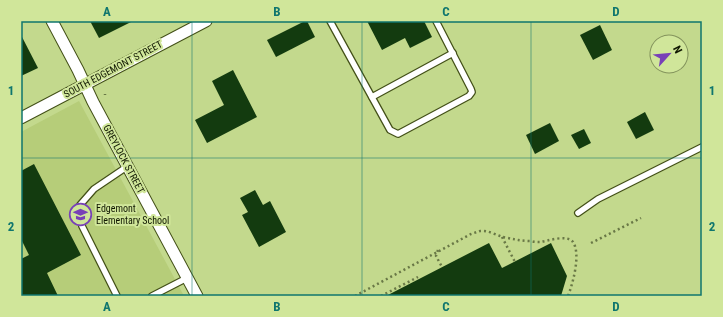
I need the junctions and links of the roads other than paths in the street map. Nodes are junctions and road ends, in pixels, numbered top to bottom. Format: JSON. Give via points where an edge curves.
{"nodes":[{"id":1,"x":52,"y":21,"type":"edge"},
{"id":2,"x":206,"y":21,"type":"edge"},
{"id":3,"x":330,"y":21,"type":"edge"},
{"id":4,"x":436,"y":21,"type":"edge"},
{"id":5,"x":453,"y":54,"type":"junction"},
{"id":6,"x":85,"y":84,"type":"junction"},
{"id":7,"x":372,"y":97,"type":"junction"},
{"id":8,"x":21,"y":118,"type":"edge"},
{"id":9,"x":702,"y":147,"type":"edge"},
{"id":10,"x":128,"y":166,"type":"junction"},
{"id":11,"x":578,"y":213,"type":"dead end"},
{"id":12,"x":187,"y":278,"type":"junction"},
{"id":13,"x":117,"y":296,"type":"edge"},
{"id":14,"x":152,"y":296,"type":"edge"},
{"id":15,"x":197,"y":296,"type":"edge"}],
"edges":[{"from":1,"to":6,"type":"street","name":"GREYLOCK STREET"},
{"from":2,"to":6,"type":"street","name":"SOUTH EDGEMONT STREET"},
{"from":3,"to":7,"type":"lane"},
{"from":4,"to":5,"type":"lane"},
{"from":5,"to":7,"type":"lane"},
{"from":5,"to":7,"type":"lane","via":[[472,92],[398,134],[390,130]]},
{"from":6,"to":8,"type":"street","name":"SOUTH EDGEMONT STREET"},
{"from":6,"to":10,"type":"street","name":"GREYLOCK STREET"},
{"from":9,"to":11,"type":"lane","via":[[598,199]]},
{"from":10,"to":12,"type":"street","name":"GREYLOCK STREET"},
{"from":10,"to":13,"type":"lane","via":[[94,189],[80,205],[82,226]]},
{"from":12,"to":14,"type":"lane"},
{"from":12,"to":15,"type":"street","name":"GREYLOCK STREET"}]}
